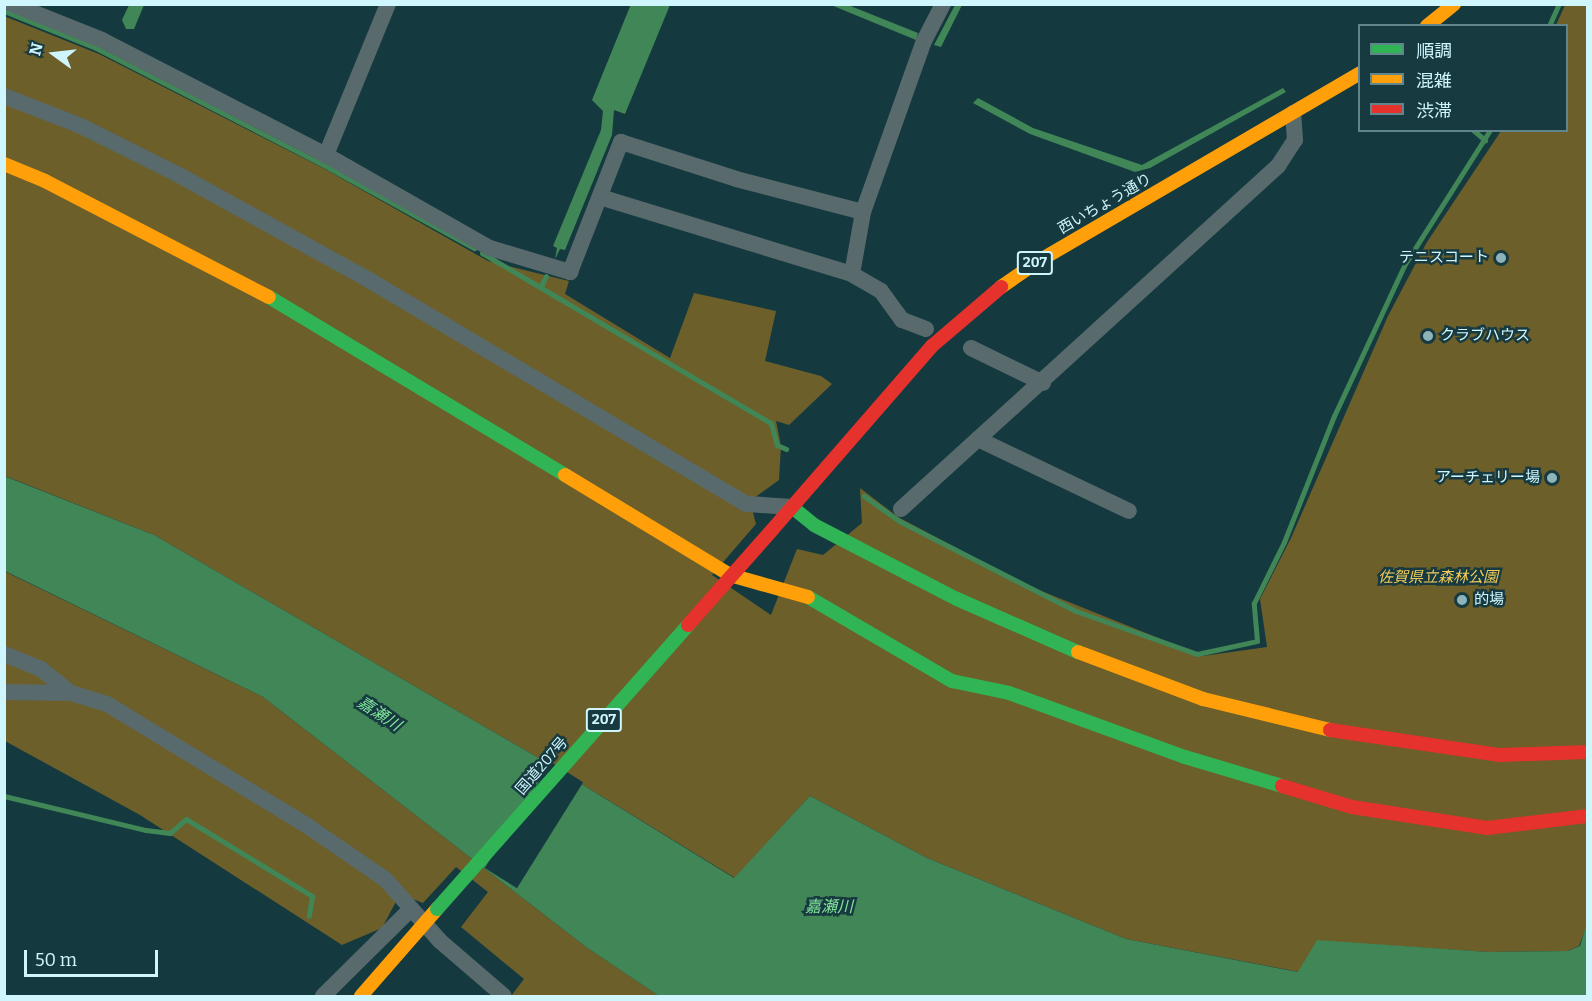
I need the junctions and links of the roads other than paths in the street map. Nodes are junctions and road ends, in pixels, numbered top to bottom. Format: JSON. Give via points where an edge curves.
{"nodes":[{"id":1,"x":12,"y":4,"type":"edge"},
{"id":2,"x":388,"y":4,"type":"edge"},
{"id":3,"x":942,"y":4,"type":"edge"},
{"id":4,"x":1454,"y":4,"type":"edge"},
{"id":5,"x":1429,"y":24,"type":"edge"},
{"id":6,"x":1358,"y":74,"type":"edge"},
{"id":7,"x":4,"y":96,"type":"edge"},
{"id":8,"x":1293,"y":113,"type":"junction"},
{"id":9,"x":326,"y":155,"type":"junction"},
{"id":10,"x":4,"y":164,"type":"edge"},
{"id":11,"x":600,"y":197,"type":"junction"},
{"id":12,"x":863,"y":212,"type":"junction"},
{"id":13,"x":852,"y":274,"type":"junction"},
{"id":14,"x":926,"y":329,"type":"dead end"},
{"id":15,"x":970,"y":348,"type":"dead end"},
{"id":16,"x":1042,"y":383,"type":"junction"},
{"id":17,"x":978,"y":439,"type":"junction"},
{"id":18,"x":792,"y":507,"type":"junction"},
{"id":19,"x":901,"y":509,"type":"dead end"},
{"id":20,"x":1129,"y":511,"type":"dead end"},
{"id":21,"x":772,"y":530,"type":"joint"},
{"id":22,"x":4,"y":654,"type":"edge"},
{"id":23,"x":4,"y":692,"type":"edge"},
{"id":24,"x":71,"y":693,"type":"junction"},
{"id":25,"x":1587,"y":752,"type":"edge"},
{"id":26,"x":1587,"y":816,"type":"edge"},
{"id":27,"x":411,"y":909,"type":"junction"},
{"id":28,"x":424,"y":924,"type":"junction"},
{"id":29,"x":323,"y":996,"type":"edge"},
{"id":30,"x":361,"y":996,"type":"edge"},
{"id":31,"x":504,"y":996,"type":"edge"}],
"edges":[{"from":1,"to":9,"type":"street","via":[[102,40]]},
{"from":2,"to":9,"type":"street"},
{"from":3,"to":12,"type":"street","via":[[924,41]]},
{"from":4,"to":5,"type":"main road"},
{"from":6,"to":8,"type":"main road","name":"西いちょう通り","number":"207"},
{"from":7,"to":18,"type":"street","via":[[81,126],[185,178],[369,280],[747,504]]},
{"from":8,"to":16,"type":"street","via":[[1295,140],[1278,166]]},
{"from":8,"to":18,"type":"main road","name":"西いちょう通り","number":"207","via":[[1037,262],[986,298],[932,346]]},
{"from":9,"to":11,"type":"street","via":[[490,248],[570,272]]},
{"from":10,"to":26,"type":"main road","via":[[65,191],[289,307],[730,574],[805,596],[952,681],[1009,693],[1185,757],[1352,807],[1487,828]]},
{"from":11,"to":12,"type":"street","via":[[621,142],[736,179]]},
{"from":11,"to":13,"type":"street"},
{"from":12,"to":13,"type":"street"},
{"from":13,"to":14,"type":"street","via":[[881,291],[902,320]]},
{"from":15,"to":16,"type":"street"},
{"from":16,"to":17,"type":"street"},
{"from":17,"to":19,"type":"street"},
{"from":17,"to":20,"type":"street"},
{"from":18,"to":21,"type":"main road","name":"西いちょう通り","number":"207"},
{"from":18,"to":25,"type":"main road","via":[[814,525],[957,599],[1084,654],[1203,699],[1332,731],[1417,746],[1500,755]]},
{"from":21,"to":28,"type":"main road","name":"国道207号","number":"207","bridge":true},
{"from":22,"to":24,"type":"street","via":[[41,669]]},
{"from":23,"to":24,"type":"street"},
{"from":24,"to":27,"type":"street","via":[[107,704],[309,827],[386,880]]},
{"from":27,"to":28,"type":"street"},
{"from":27,"to":29,"type":"street"},
{"from":28,"to":30,"type":"main road","name":"国道207号","number":"207"},
{"from":28,"to":31,"type":"street"}]}
